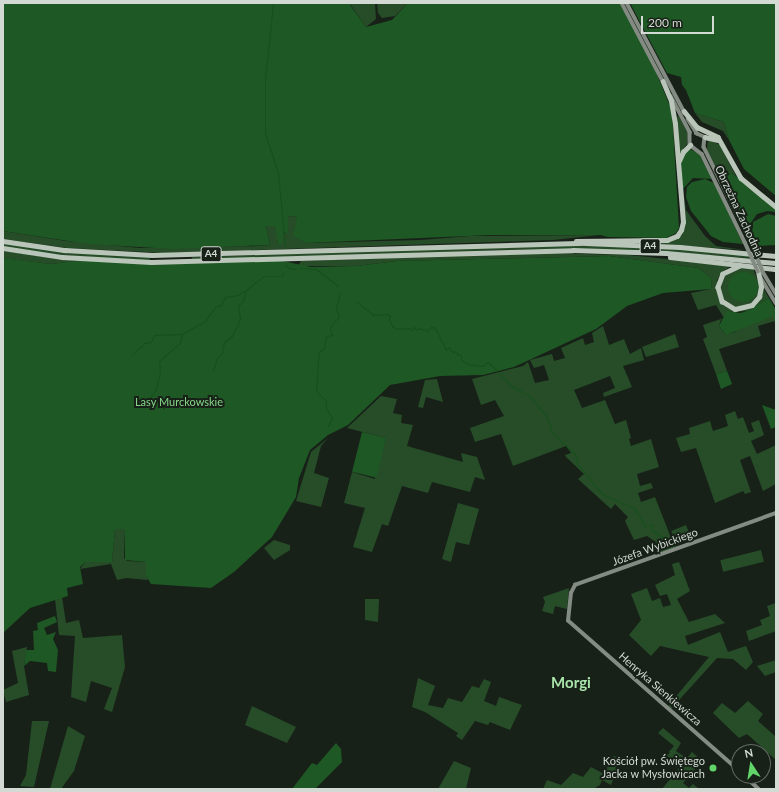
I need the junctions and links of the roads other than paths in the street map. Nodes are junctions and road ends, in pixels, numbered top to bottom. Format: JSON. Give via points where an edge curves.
{"nodes":[{"id":1,"x":622,"y":3,"type":"edge"},
{"id":2,"x":627,"y":3,"type":"edge"},
{"id":3,"x":663,"y":82,"type":"junction"},
{"id":4,"x":684,"y":110,"type":"junction"},
{"id":5,"x":697,"y":133,"type":"junction"},
{"id":6,"x":691,"y":136,"type":"junction"},
{"id":7,"x":705,"y":138,"type":"junction"},
{"id":8,"x":722,"y":142,"type":"junction"},
{"id":9,"x":690,"y":145,"type":"junction"},
{"id":10,"x":704,"y":147,"type":"junction"},
{"id":11,"x":697,"y":150,"type":"junction"},
{"id":12,"x":679,"y":170,"type":"junction"},
{"id":13,"x":776,"y":207,"type":"edge"},
{"id":14,"x":3,"y":241,"type":"edge"},
{"id":15,"x":558,"y":243,"type":"junction"},
{"id":16,"x":3,"y":248,"type":"edge"},
{"id":17,"x":625,"y":252,"type":"junction"},
{"id":18,"x":776,"y":256,"type":"edge"},
{"id":19,"x":776,"y":263,"type":"edge"},
{"id":20,"x":748,"y":265,"type":"junction"},
{"id":21,"x":776,"y":269,"type":"edge"},
{"id":22,"x":758,"y":271,"type":"junction"},
{"id":23,"x":776,"y":294,"type":"edge"},
{"id":24,"x":776,"y":303,"type":"edge"},
{"id":25,"x":776,"y":513,"type":"edge"},
{"id":26,"x":568,"y":621,"type":"joint"},
{"id":27,"x":731,"y":764,"type":"edge"}],
"edges":[{"from":1,"to":3,"type":"street"},
{"from":2,"to":4,"type":"street"},
{"from":3,"to":6,"type":"street"},
{"from":3,"to":12,"type":"highway","via":[[674,116]]},
{"from":4,"to":5,"type":"street"},
{"from":4,"to":8,"type":"highway","via":[[697,127],[715,135]]},
{"from":5,"to":6,"type":"street"},
{"from":5,"to":7,"type":"street"},
{"from":6,"to":9,"type":"street"},
{"from":7,"to":8,"type":"highway"},
{"from":7,"to":10,"type":"street"},
{"from":8,"to":13,"type":"highway","via":[[741,178]]},
{"from":9,"to":11,"type":"street"},
{"from":9,"to":12,"type":"highway","via":[[680,155]]},
{"from":10,"to":11,"type":"street"},
{"from":10,"to":23,"type":"street","name":"Obrzeżna Zachodnia","bridge":true},
{"from":11,"to":22,"type":"street","name":"Obrzeżna Zachodnia","bridge":true,"via":[[715,180]]},
{"from":12,"to":15,"type":"highway","via":[[683,222],[681,230],[674,238],[591,239]]},
{"from":14,"to":15,"type":"highway","number":"A4","via":[[80,251],[166,255]]},
{"from":15,"to":18,"type":"highway","number":"A4","via":[[666,246]]},
{"from":16,"to":17,"type":"highway","number":"A4","via":[[78,258],[165,262],[502,251]]},
{"from":17,"to":19,"type":"highway","number":"A4"},
{"from":17,"to":20,"type":"highway"},
{"from":20,"to":21,"type":"highway"},
{"from":20,"to":22,"type":"highway","via":[[731,268],[718,281],[719,296],[730,307],[742,309],[756,301],[761,287]]},
{"from":22,"to":24,"type":"street","name":"Obrzeżna Zachodnia"},
{"from":25,"to":26,"type":"street","name":"Józefa Wybickiego","via":[[575,585],[571,593]]},
{"from":26,"to":27,"type":"street","name":"Henryka Sienkiewicza"}]}
